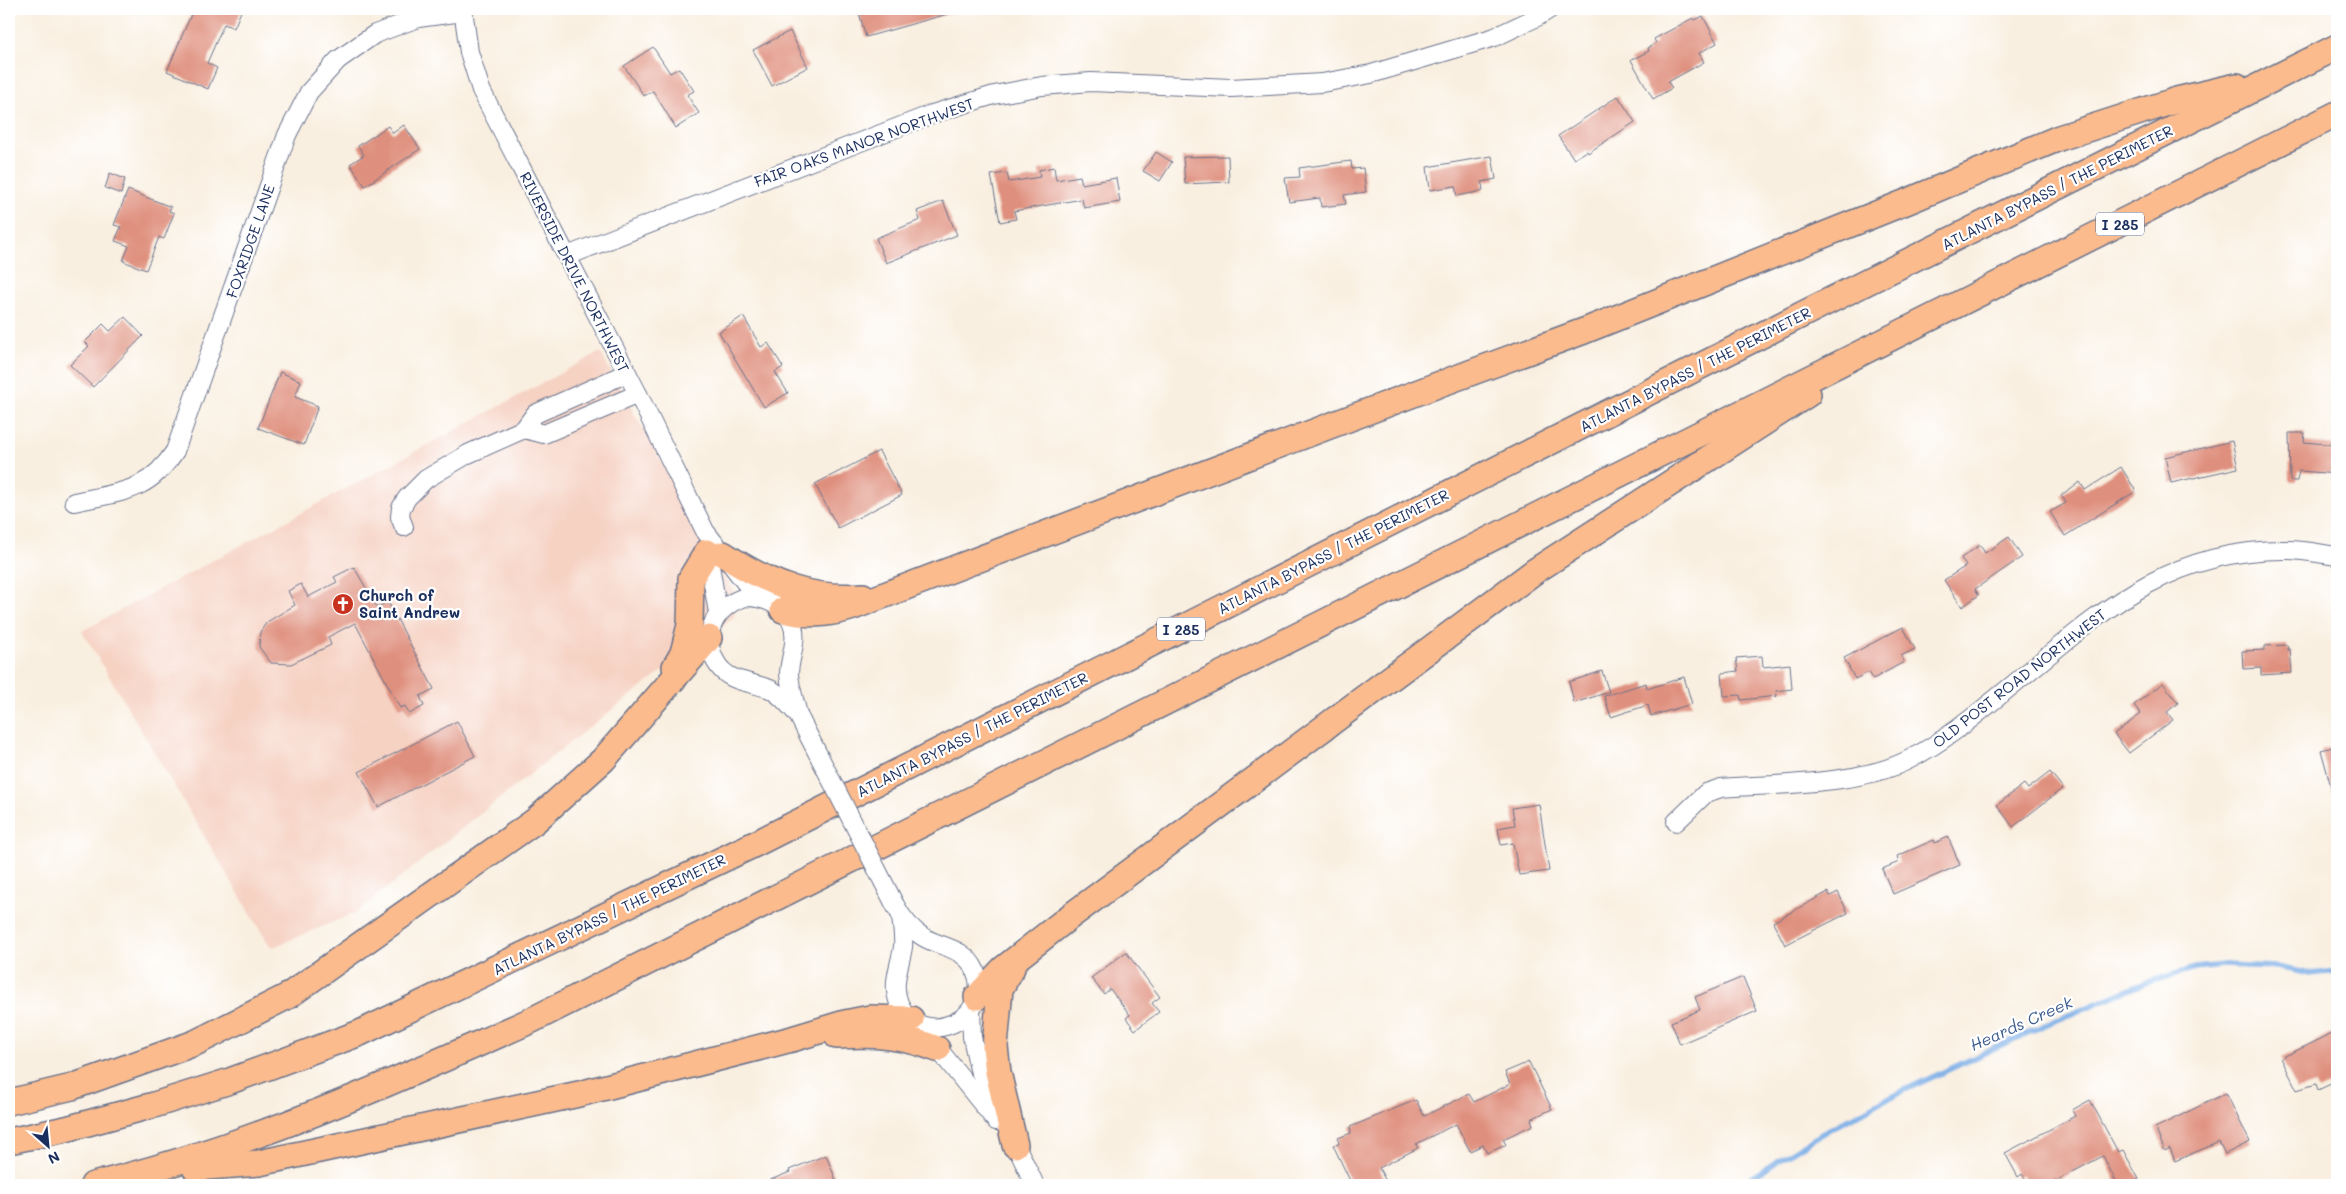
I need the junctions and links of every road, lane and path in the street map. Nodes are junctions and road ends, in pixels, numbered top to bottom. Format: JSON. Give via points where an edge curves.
{"nodes":[{"id":1,"x":1550,"y":9,"type":"edge"},
{"id":2,"x":463,"y":10,"type":"edge"},
{"id":3,"x":2337,"y":47,"type":"edge"},
{"id":4,"x":2274,"y":79,"type":"junction"},
{"id":5,"x":2337,"y":114,"type":"edge"},
{"id":6,"x":567,"y":256,"type":"junction"},
{"id":7,"x":1902,"y":333,"type":"junction"},
{"id":8,"x":627,"y":374,"type":"junction"},
{"id":9,"x":638,"y":394,"type":"junction"},
{"id":10,"x":524,"y":429,"type":"junction"},
{"id":11,"x":74,"y":502,"type":"dead end"},
{"id":12,"x":404,"y":527,"type":"dead end"},
{"id":13,"x":712,"y":546,"type":"junction"},
{"id":14,"x":2337,"y":556,"type":"edge"},
{"id":15,"x":888,"y":594,"type":"junction"},
{"id":16,"x":760,"y":597,"type":"junction"},
{"id":17,"x":783,"y":610,"type":"junction"},
{"id":18,"x":718,"y":613,"type":"junction"},
{"id":19,"x":709,"y":638,"type":"junction"},
{"id":20,"x":661,"y":692,"type":"junction"},
{"id":21,"x":798,"y":715,"type":"junction"},
{"id":22,"x":1676,"y":822,"type":"dead end"},
{"id":23,"x":898,"y":911,"type":"junction"},
{"id":24,"x":1018,"y":958,"type":"junction"},
{"id":25,"x":974,"y":1003,"type":"junction"},
{"id":26,"x":913,"y":1021,"type":"junction"},
{"id":27,"x":792,"y":1039,"type":"junction"},
{"id":28,"x":937,"y":1049,"type":"junction"},
{"id":29,"x":9,"y":1102,"type":"edge"},
{"id":30,"x":9,"y":1141,"type":"edge"},
{"id":31,"x":1016,"y":1145,"type":"junction"},
{"id":32,"x":148,"y":1172,"type":"junction"},
{"id":33,"x":93,"y":1185,"type":"edge"},
{"id":34,"x":1035,"y":1185,"type":"edge"}],
"edges":[{"from":1,"to":6,"type":"street","name":"FAIR OAKS MANOR NORTHWEST","via":[[1495,37],[1371,74],[1322,83],[1231,88],[1091,82],[1042,86],[994,95],[932,114]]},
{"from":2,"to":6,"type":"street","name":"RIVERSIDE DRIVE NORTHWEST","via":[[468,52],[481,90]]},
{"from":2,"to":11,"type":"street","name":"FOXRIDGE LANE","via":[[418,18],[375,34],[338,60],[309,92],[287,135],[175,451],[163,469],[147,482]]},
{"from":3,"to":4,"type":"highway","name":"ATLANTA BYPASS / THE PERIMETER","number":"I 285"},
{"from":4,"to":15,"type":"highway","via":[[2177,100],[2059,138],[1584,331]]},
{"from":4,"to":30,"type":"highway","name":"ATLANTA BYPASS / THE PERIMETER","number":"I 285","via":[[757,843],[360,1033],[280,1064],[164,1102]]},
{"from":5,"to":7,"type":"highway","number":"I 285"},
{"from":6,"to":8,"type":"street","name":"RIVERSIDE DRIVE NORTHWEST"},
{"from":7,"to":24,"type":"highway","via":[[1535,571]]},
{"from":7,"to":32,"type":"highway","number":"I 285","via":[[532,1020],[288,1124],[223,1149]]},
{"from":8,"to":9,"type":"street","name":"RIVERSIDE DRIVE NORTHWEST"},
{"from":8,"to":10,"type":"street","via":[[535,414]]},
{"from":9,"to":10,"type":"street","via":[[544,434]]},
{"from":9,"to":13,"type":"street","name":"RIVERSIDE DRIVE NORTHWEST"},
{"from":10,"to":12,"type":"street","via":[[468,454],[426,479],[401,508]]},
{"from":13,"to":15,"type":"highway","via":[[778,585],[810,594],[842,598]]},
{"from":13,"to":16,"type":"street","name":"RIVERSIDE DRIVE NORTHWEST"},
{"from":13,"to":18,"type":"street","name":"RIVERSIDE DRIVE NORTHWEST"},
{"from":13,"to":20,"type":"highway","via":[[691,578],[690,626],[683,653]]},
{"from":14,"to":22,"type":"street","name":"OLD POST ROAD NORTHWEST","via":[[2289,550],[2240,553],[2197,562],[2117,601],[1953,733],[1909,760],[1850,778],[1721,788],[1706,793]]},
{"from":15,"to":17,"type":"highway","via":[[834,613],[815,615]]},
{"from":16,"to":17,"type":"street","name":"RIVERSIDE DRIVE NORTHWEST"},
{"from":16,"to":18,"type":"street","via":[[738,600]]},
{"from":17,"to":21,"type":"street","via":[[794,630],[789,671]]},
{"from":18,"to":19,"type":"street"},
{"from":19,"to":20,"type":"highway"},
{"from":19,"to":21,"type":"street","via":[[711,652],[724,672],[735,679],[771,690]]},
{"from":20,"to":29,"type":"highway","via":[[604,760],[534,820],[288,996],[195,1043],[72,1087]]},
{"from":21,"to":23,"type":"street","bridge":true},
{"from":23,"to":25,"type":"street","via":[[925,938],[958,950],[972,965],[978,984]]},
{"from":23,"to":26,"type":"street","via":[[903,946],[896,992],[899,1004]]},
{"from":24,"to":25,"type":"highway","via":[[1003,969]]},
{"from":24,"to":31,"type":"highway","via":[[1000,990],[995,1047]]},
{"from":25,"to":26,"type":"street","via":[[962,1019],[946,1026],[927,1027]]},
{"from":25,"to":31,"type":"street","via":[[972,1038],[978,1069]]},
{"from":26,"to":27,"type":"highway","via":[[870,1018]]},
{"from":26,"to":28,"type":"street"},
{"from":27,"to":28,"type":"highway","via":[[890,1036]]},
{"from":27,"to":32,"type":"highway","via":[[579,1094],[258,1163]]},
{"from":28,"to":31,"type":"street"},
{"from":31,"to":34,"type":"street"},
{"from":32,"to":33,"type":"highway","number":"I 285"}]}
